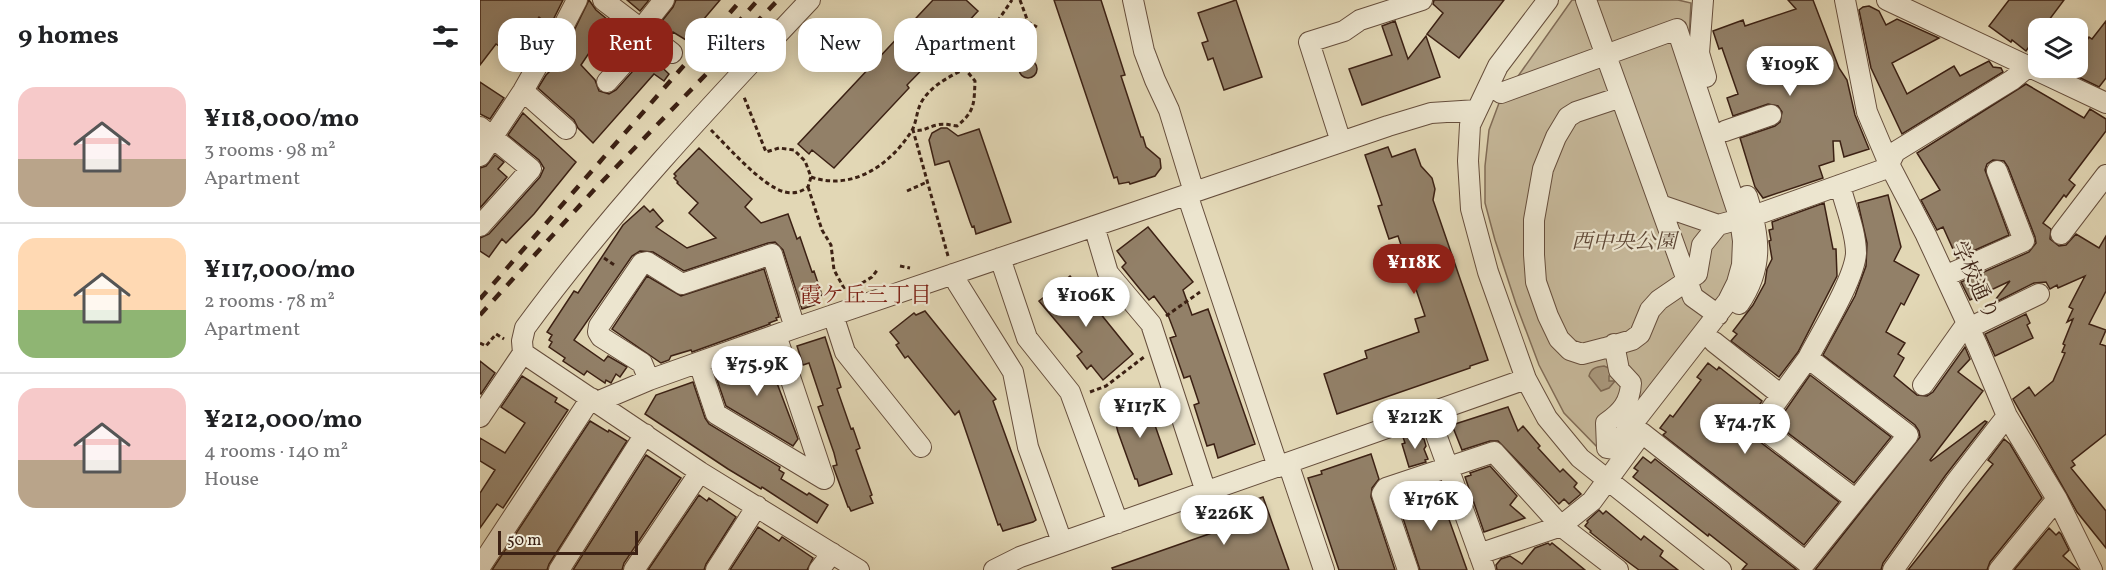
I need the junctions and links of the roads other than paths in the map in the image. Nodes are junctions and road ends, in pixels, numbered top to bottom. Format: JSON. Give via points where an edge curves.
{"nodes":[{"id":1,"x":577,"y":0,"type":"edge"},
{"id":2,"x":603,"y":0,"type":"edge"},
{"id":3,"x":664,"y":0,"type":"edge"},
{"id":4,"x":810,"y":0,"type":"edge"},
{"id":5,"x":1133,"y":0,"type":"edge"},
{"id":6,"x":1422,"y":0,"type":"edge"},
{"id":7,"x":1586,"y":0,"type":"edge"},
{"id":8,"x":1703,"y":0,"type":"edge"},
{"id":9,"x":1845,"y":0,"type":"edge"},
{"id":10,"x":1887,"y":0,"type":"edge"},
{"id":11,"x":1544,"y":1,"type":"edge"},
{"id":12,"x":627,"y":18,"type":"edge"},
{"id":13,"x":653,"y":18,"type":"edge"},
{"id":14,"x":1606,"y":55,"type":"junction"},
{"id":15,"x":2028,"y":67,"type":"joint"},
{"id":16,"x":615,"y":72,"type":"edge"},
{"id":17,"x":2056,"y":78,"type":"edge"},
{"id":18,"x":607,"y":82,"type":"dead end"},
{"id":19,"x":523,"y":92,"type":"junction"},
{"id":20,"x":1501,"y":93,"type":"dead end"},
{"id":21,"x":1622,"y":97,"type":"junction"},
{"id":22,"x":2104,"y":97,"type":"edge"},
{"id":23,"x":1477,"y":110,"type":"junction"},
{"id":24,"x":1770,"y":115,"type":"dead end"},
{"id":25,"x":566,"y":129,"type":"dead end"},
{"id":26,"x":1725,"y":131,"type":"junction"},
{"id":27,"x":487,"y":132,"type":"edge"},
{"id":28,"x":1341,"y":142,"type":"junction"},
{"id":29,"x":480,"y":156,"type":"edge"},
{"id":30,"x":1888,"y":164,"type":"junction"},
{"id":31,"x":1997,"y":171,"type":"dead end"},
{"id":32,"x":2106,"y":175,"type":"edge"},
{"id":33,"x":1840,"y":185,"type":"junction"},
{"id":34,"x":1190,"y":193,"type":"junction"},
{"id":35,"x":1660,"y":205,"type":"junction"},
{"id":36,"x":1747,"y":218,"type":"junction"},
{"id":37,"x":1718,"y":225,"type":"junction"},
{"id":38,"x":480,"y":226,"type":"edge"},
{"id":39,"x":1094,"y":226,"type":"junction"},
{"id":40,"x":2061,"y":234,"type":"dead end"},
{"id":41,"x":1000,"y":258,"type":"junction"},
{"id":42,"x":951,"y":267,"type":"junction"},
{"id":43,"x":1945,"y":276,"type":"junction"},
{"id":44,"x":1688,"y":282,"type":"junction"},
{"id":45,"x":2039,"y":294,"type":"dead end"},
{"id":46,"x":838,"y":313,"type":"junction"},
{"id":47,"x":1718,"y":315,"type":"junction"},
{"id":48,"x":1968,"y":326,"type":"junction"},
{"id":49,"x":795,"y":328,"type":"junction"},
{"id":50,"x":776,"y":335,"type":"junction"},
{"id":51,"x":1714,"y":342,"type":"junction"},
{"id":52,"x":1614,"y":344,"type":"junction"},
{"id":53,"x":516,"y":348,"type":"junction"},
{"id":54,"x":1808,"y":358,"type":"junction"},
{"id":55,"x":699,"y":363,"type":"junction"},
{"id":56,"x":1526,"y":379,"type":"junction"},
{"id":57,"x":649,"y":380,"type":"junction"},
{"id":58,"x":1923,"y":385,"type":"dead end"},
{"id":59,"x":1781,"y":395,"type":"junction"},
{"id":60,"x":594,"y":400,"type":"junction"},
{"id":61,"x":1429,"y":414,"type":"junction"},
{"id":62,"x":2007,"y":416,"type":"junction"},
{"id":63,"x":480,"y":417,"type":"edge"},
{"id":64,"x":1642,"y":433,"type":"junction"},
{"id":65,"x":645,"y":434,"type":"junction"},
{"id":66,"x":921,"y":447,"type":"dead end"},
{"id":67,"x":1283,"y":465,"type":"junction"},
{"id":68,"x":1448,"y":467,"type":"junction"},
{"id":69,"x":700,"y":472,"type":"junction"},
{"id":70,"x":1606,"y":481,"type":"junction"},
{"id":71,"x":1206,"y":492,"type":"junction"},
{"id":72,"x":2057,"y":499,"type":"junction"},
{"id":73,"x":1856,"y":500,"type":"junction"},
{"id":74,"x":757,"y":506,"type":"junction"},
{"id":75,"x":1118,"y":523,"type":"junction"},
{"id":76,"x":1561,"y":526,"type":"junction"},
{"id":77,"x":1062,"y":542,"type":"junction"},
{"id":78,"x":832,"y":552,"type":"junction"},
{"id":79,"x":1482,"y":562,"type":"edge"},
{"id":80,"x":480,"y":567,"type":"edge"},
{"id":81,"x":559,"y":570,"type":"edge"},
{"id":82,"x":634,"y":570,"type":"edge"},
{"id":83,"x":716,"y":570,"type":"edge"},
{"id":84,"x":819,"y":570,"type":"edge"},
{"id":85,"x":859,"y":570,"type":"edge"},
{"id":86,"x":994,"y":570,"type":"edge"},
{"id":87,"x":1324,"y":570,"type":"edge"},
{"id":88,"x":1408,"y":570,"type":"edge"},
{"id":89,"x":1618,"y":570,"type":"edge"},
{"id":90,"x":1721,"y":570,"type":"edge"},
{"id":91,"x":1893,"y":570,"type":"edge"},
{"id":92,"x":1999,"y":570,"type":"edge"},
{"id":93,"x":2092,"y":570,"type":"edge"}],
"edges":[{"from":1,"to":19,"type":"street","via":[[547,58],[540,61]]},
{"from":2,"to":12,"type":"street"},
{"from":3,"to":13,"type":"street"},
{"from":4,"to":53,"type":"street","via":[[696,120],[588,247],[525,328]]},
{"from":5,"to":34,"type":"street","via":[[1144,51],[1169,110]]},
{"from":6,"to":28,"type":"street","via":[[1309,42]]},
{"from":7,"to":14,"type":"street"},
{"from":8,"to":26,"type":"street","via":[[1699,54]]},
{"from":9,"to":30,"type":"street","name":"学校通り","via":[[1867,112]]},
{"from":10,"to":15,"type":"street"},
{"from":11,"to":23,"type":"street","via":[[1498,66]]},
{"from":14,"to":20,"type":"street"},
{"from":14,"to":21,"type":"street"},
{"from":14,"to":36,"type":"street","via":[[1677,30]]},
{"from":15,"to":30,"type":"street","via":[[1895,152]]},
{"from":16,"to":18,"type":"street"},
{"from":17,"to":22,"type":"street"},
{"from":19,"to":25,"type":"street"},
{"from":19,"to":27,"type":"street"},
{"from":21,"to":35,"type":"street"},
{"from":21,"to":52,"type":"street","via":[[1568,117],[1543,169],[1534,220],[1536,282],[1559,339],[1570,350],[1582,354]]},
{"from":23,"to":28,"type":"street","via":[[1431,113]]},
{"from":23,"to":56,"type":"street","via":[[1470,125],[1467,161],[1471,209],[1488,272]]},
{"from":24,"to":26,"type":"street"},
{"from":26,"to":36,"type":"street"},
{"from":27,"to":29,"type":"street"},
{"from":27,"to":38,"type":"street","via":[[531,169]]},
{"from":28,"to":34,"type":"street"},
{"from":30,"to":33,"type":"street","via":[[1882,170]]},
{"from":30,"to":43,"type":"street","name":"学校通り"},
{"from":31,"to":43,"type":"street","via":[[2024,241]]},
{"from":32,"to":40,"type":"street"},
{"from":33,"to":36,"type":"street"},
{"from":33,"to":54,"type":"street","via":[[1856,254],[1846,286]]},
{"from":34,"to":39,"type":"street"},
{"from":34,"to":67,"type":"street","via":[[1218,285]]},
{"from":35,"to":37,"type":"street"},
{"from":35,"to":44,"type":"street"},
{"from":36,"to":37,"type":"street"},
{"from":36,"to":47,"type":"street","via":[[1737,283]]},
{"from":36,"to":51,"type":"street","via":[[1758,245],[1756,270],[1749,289]]},
{"from":37,"to":44,"type":"street","via":[[1702,245],[1697,274]]},
{"from":39,"to":41,"type":"street"},
{"from":39,"to":71,"type":"street","via":[[1108,273],[1151,324]]},
{"from":41,"to":42,"type":"street"},
{"from":41,"to":75,"type":"street","via":[[1027,338],[1070,392]]},
{"from":42,"to":46,"type":"street"},
{"from":42,"to":77,"type":"street","via":[[1013,372],[1028,447]]},
{"from":43,"to":48,"type":"street","name":"学校通り"},
{"from":44,"to":47,"type":"street","via":[[1693,297]]},
{"from":44,"to":52,"type":"street","via":[[1659,300],[1640,334]]},
{"from":45,"to":48,"type":"street"},
{"from":46,"to":49,"type":"street"},
{"from":46,"to":66,"type":"street","via":[[844,352]]},
{"from":47,"to":52,"type":"street","via":[[1613,449],[1607,448],[1606,423],[1626,405],[1631,383],[1619,370]]},
{"from":48,"to":58,"type":"street"},
{"from":48,"to":62,"type":"street","name":"学校通り"},
{"from":49,"to":50,"type":"street"},
{"from":49,"to":57,"type":"street","via":[[772,254],[682,284],[647,262],[642,263],[598,332],[642,363]]},
{"from":50,"to":55,"type":"street"},
{"from":50,"to":55,"type":"street","via":[[824,479],[716,414]]},
{"from":51,"to":59,"type":"street"},
{"from":51,"to":64,"type":"street"},
{"from":53,"to":60,"type":"street"},
{"from":53,"to":63,"type":"street"},
{"from":54,"to":59,"type":"street"},
{"from":54,"to":73,"type":"street","via":[[1908,435]]},
{"from":55,"to":57,"type":"street"},
{"from":56,"to":61,"type":"street"},
{"from":56,"to":70,"type":"street","via":[[1546,418]]},
{"from":57,"to":60,"type":"street"},
{"from":59,"to":73,"type":"street","via":[[1759,426]]},
{"from":60,"to":65,"type":"street"},
{"from":60,"to":80,"type":"street"},
{"from":61,"to":67,"type":"street"},
{"from":61,"to":68,"type":"street"},
{"from":62,"to":72,"type":"street","name":"学校通り"},
{"from":62,"to":91,"type":"street"},
{"from":64,"to":70,"type":"street"},
{"from":64,"to":73,"type":"street","via":[[1806,562]]},
{"from":65,"to":69,"type":"street"},
{"from":65,"to":81,"type":"street"},
{"from":67,"to":71,"type":"street"},
{"from":67,"to":87,"type":"street"},
{"from":68,"to":76,"type":"street","via":[[1494,452]]},
{"from":68,"to":79,"type":"street"},
{"from":68,"to":88,"type":"street","via":[[1386,488],[1382,494]]},
{"from":69,"to":74,"type":"street"},
{"from":69,"to":82,"type":"street"},
{"from":70,"to":76,"type":"street","via":[[1592,501]]},
{"from":70,"to":90,"type":"street"},
{"from":71,"to":75,"type":"street"},
{"from":72,"to":92,"type":"street"},
{"from":72,"to":93,"type":"street","name":"学校通り"},
{"from":74,"to":78,"type":"street"},
{"from":74,"to":83,"type":"street"},
{"from":75,"to":77,"type":"street"},
{"from":76,"to":79,"type":"street"},
{"from":76,"to":89,"type":"street"},
{"from":77,"to":86,"type":"street"},
{"from":78,"to":84,"type":"street"},
{"from":78,"to":85,"type":"street"}]}
